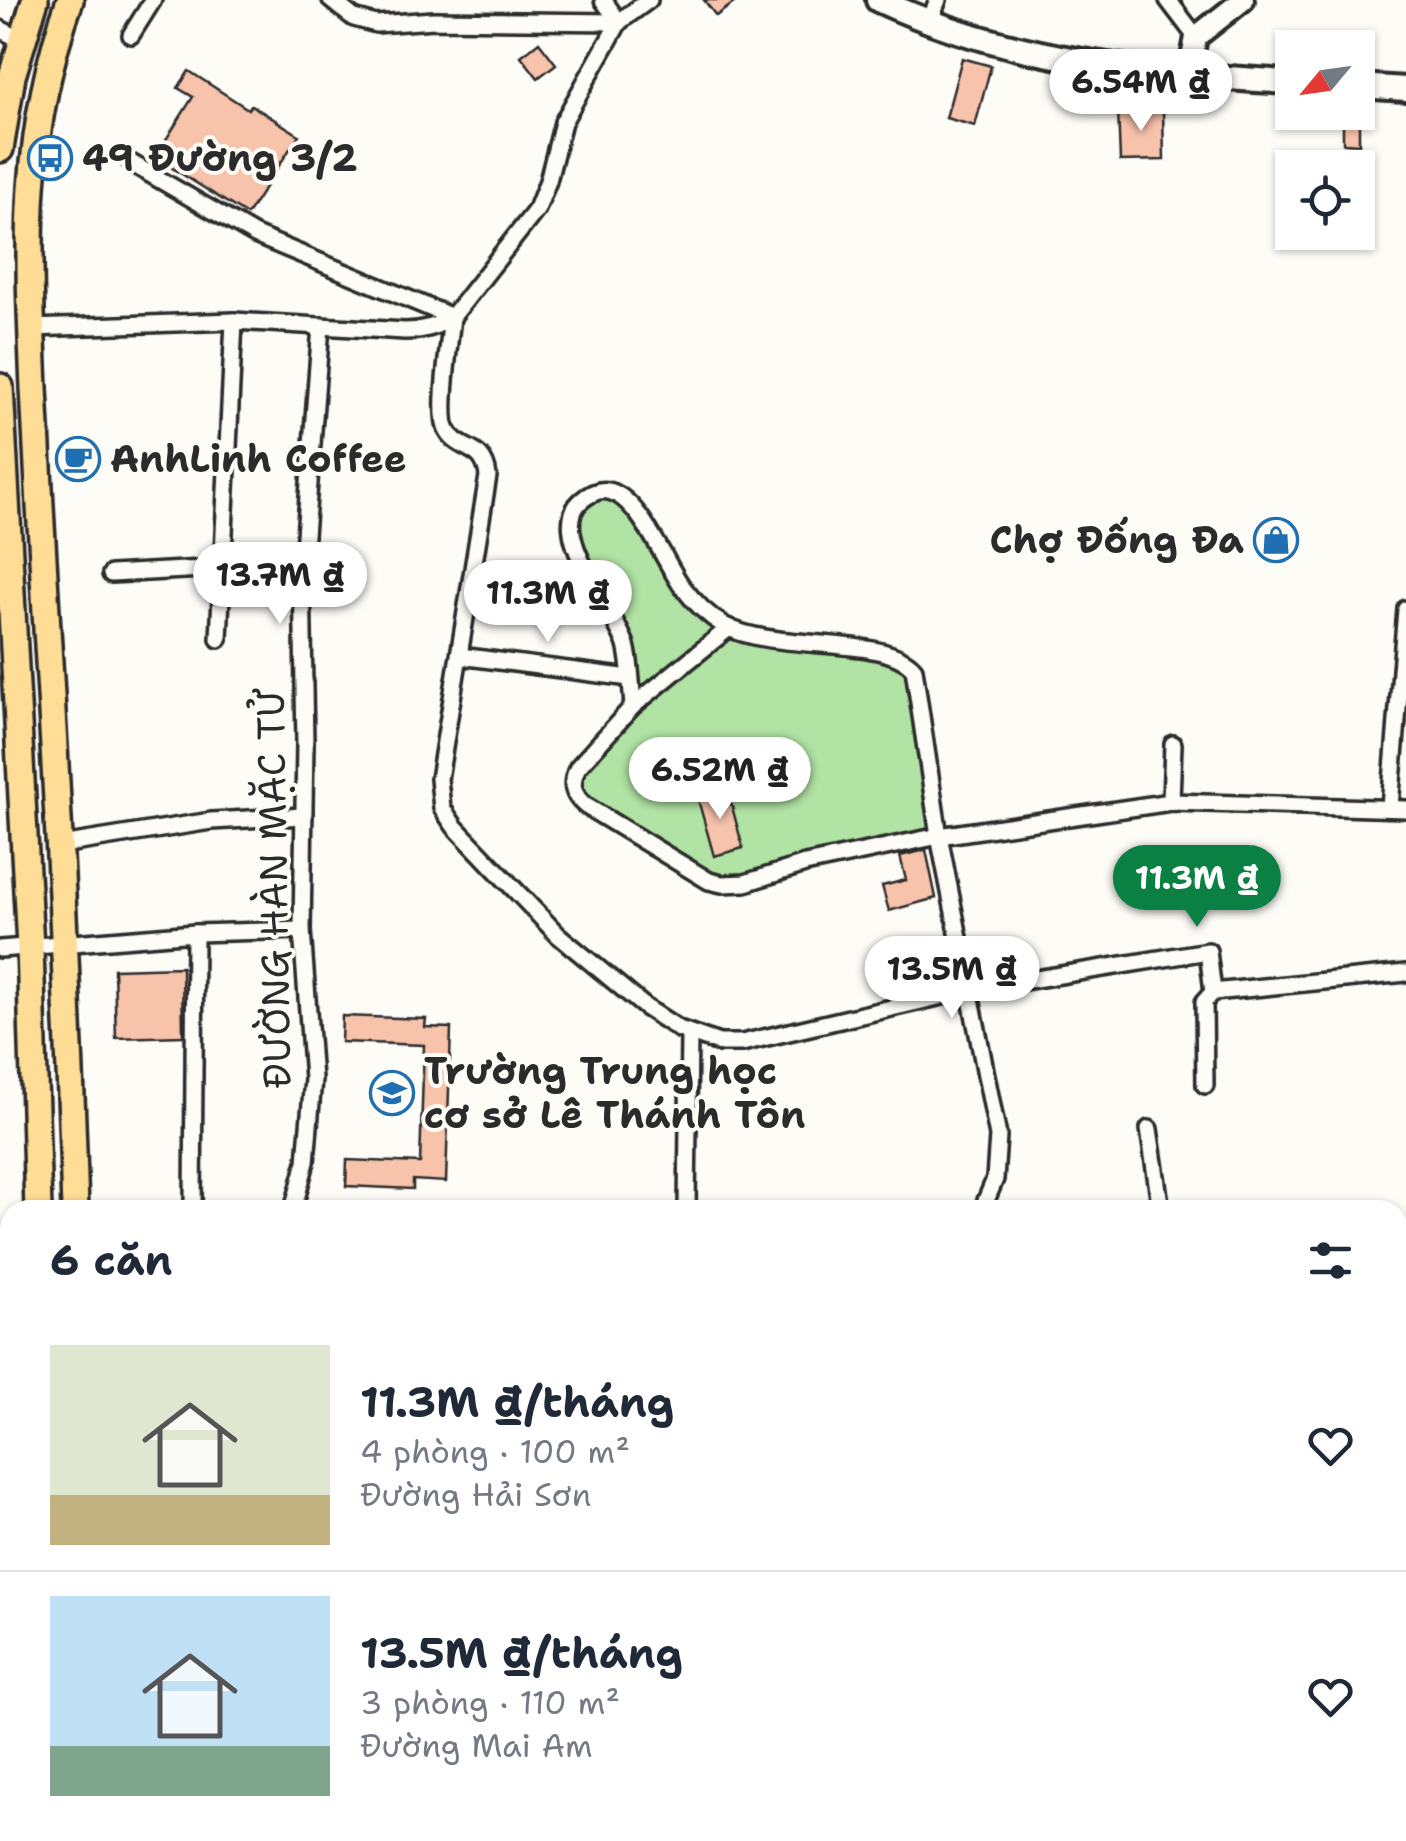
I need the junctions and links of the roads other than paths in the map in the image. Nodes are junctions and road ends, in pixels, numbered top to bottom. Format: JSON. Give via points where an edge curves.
{"nodes":[{"id":1,"x":34,"y":0,"type":"edge"},
{"id":2,"x":70,"y":0,"type":"edge"},
{"id":3,"x":152,"y":0,"type":"edge"},
{"id":4,"x":331,"y":0,"type":"edge"},
{"id":5,"x":603,"y":0,"type":"edge"},
{"id":6,"x":649,"y":0,"type":"edge"},
{"id":7,"x":878,"y":0,"type":"edge"},
{"id":8,"x":1168,"y":0,"type":"edge"},
{"id":9,"x":1243,"y":0,"type":"edge"},
{"id":10,"x":934,"y":10,"type":"edge"},
{"id":11,"x":619,"y":22,"type":"junction"},
{"id":12,"x":11,"y":34,"type":"edge"},
{"id":13,"x":131,"y":35,"type":"dead end"},
{"id":14,"x":1196,"y":37,"type":"junction"},
{"id":15,"x":1189,"y":74,"type":"junction"},
{"id":16,"x":6,"y":75,"type":"edge"},
{"id":17,"x":1275,"y":81,"type":"edge"},
{"id":18,"x":44,"y":83,"type":"junction"},
{"id":19,"x":1375,"y":87,"type":"edge"},
{"id":20,"x":1406,"y":88,"type":"edge"},
{"id":21,"x":0,"y":149,"type":"edge"},
{"id":22,"x":131,"y":163,"type":"dead end"},
{"id":23,"x":452,"y":317,"type":"junction"},
{"id":24,"x":234,"y":321,"type":"junction"},
{"id":25,"x":321,"y":326,"type":"junction"},
{"id":26,"x":31,"y":328,"type":"junction"},
{"id":27,"x":0,"y":387,"type":"edge"},
{"id":28,"x":42,"y":554,"type":"junction"},
{"id":29,"x":4,"y":556,"type":"edge"},
{"id":30,"x":222,"y":568,"type":"junction"},
{"id":31,"x":111,"y":574,"type":"dead end"},
{"id":32,"x":1406,"y":609,"type":"edge"},
{"id":33,"x":729,"y":628,"type":"junction"},
{"id":34,"x":1405,"y":631,"type":"edge"},
{"id":35,"x":219,"y":638,"type":"dead end"},
{"id":36,"x":460,"y":656,"type":"junction"},
{"id":37,"x":630,"y":678,"type":"junction"},
{"id":38,"x":632,"y":706,"type":"junction"},
{"id":39,"x":1173,"y":744,"type":"dead end"},
{"id":40,"x":1171,"y":802,"type":"junction"},
{"id":41,"x":1398,"y":808,"type":"edge"},
{"id":42,"x":304,"y":816,"type":"junction"},
{"id":43,"x":940,"y":836,"type":"junction"},
{"id":44,"x":60,"y":845,"type":"junction"},
{"id":45,"x":302,"y":930,"type":"junction"},
{"id":46,"x":195,"y":934,"type":"junction"},
{"id":47,"x":66,"y":945,"type":"junction"},
{"id":48,"x":30,"y":947,"type":"junction"},
{"id":49,"x":0,"y":949,"type":"edge"},
{"id":50,"x":1406,"y":973,"type":"edge"},
{"id":51,"x":968,"y":990,"type":"junction"},
{"id":52,"x":1213,"y":992,"type":"junction"},
{"id":53,"x":690,"y":1034,"type":"junction"},
{"id":54,"x":1205,"y":1085,"type":"dead end"},
{"id":55,"x":1149,"y":1129,"type":"dead end"},
{"id":56,"x":38,"y":1200,"type":"edge"},
{"id":57,"x":75,"y":1200,"type":"edge"},
{"id":58,"x":193,"y":1200,"type":"edge"},
{"id":59,"x":296,"y":1200,"type":"edge"},
{"id":60,"x":687,"y":1200,"type":"edge"},
{"id":61,"x":986,"y":1200,"type":"edge"},
{"id":62,"x":1160,"y":1200,"type":"edge"}],
"edges":[{"from":1,"to":12,"type":"main road"},
{"from":2,"to":18,"type":"main road"},
{"from":3,"to":13,"type":"street"},
{"from":4,"to":11,"type":"street","via":[[354,18],[376,24]]},
{"from":5,"to":11,"type":"street"},
{"from":6,"to":11,"type":"street"},
{"from":7,"to":10,"type":"main road"},
{"from":8,"to":14,"type":"street"},
{"from":9,"to":14,"type":"street"},
{"from":10,"to":15,"type":"main road","via":[[1063,58]]},
{"from":11,"to":23,"type":"street","via":[[563,122],[537,209]]},
{"from":12,"to":16,"type":"main road"},
{"from":14,"to":15,"type":"street"},
{"from":15,"to":17,"type":"main road"},
{"from":16,"to":18,"type":"street"},
{"from":16,"to":21,"type":"main road"},
{"from":18,"to":26,"type":"main road","via":[[30,186]]},
{"from":19,"to":20,"type":"main road"},
{"from":22,"to":23,"type":"street","via":[[256,235]]},
{"from":23,"to":25,"type":"street","via":[[417,331]]},
{"from":23,"to":36,"type":"street","via":[[444,422],[454,439],[479,454],[488,476]]},
{"from":24,"to":25,"type":"street"},
{"from":24,"to":26,"type":"street"},
{"from":24,"to":30,"type":"street"},
{"from":25,"to":42,"type":"street","name":"ĐƯỜNG HÀN MẶC TỬ","via":[[302,575]]},
{"from":26,"to":28,"type":"main road"},
{"from":27,"to":29,"type":"main road"},
{"from":28,"to":29,"type":"street"},
{"from":28,"to":44,"type":"main road"},
{"from":29,"to":48,"type":"main road"},
{"from":30,"to":31,"type":"street"},
{"from":30,"to":35,"type":"street"},
{"from":32,"to":34,"type":"street"},
{"from":33,"to":37,"type":"street","via":[[680,584],[633,507],[612,492],[594,492],[575,507],[571,531],[620,630]]},
{"from":33,"to":38,"type":"street"},
{"from":33,"to":43,"type":"street","via":[[770,641],[889,652],[908,662],[917,677]]},
{"from":34,"to":41,"type":"street"},
{"from":36,"to":37,"type":"street"},
{"from":36,"to":53,"type":"street","via":[[439,780],[446,816],[558,935]]},
{"from":37,"to":38,"type":"street"},
{"from":38,"to":43,"type":"street","via":[[578,767],[574,794],[697,876],[745,883]]},
{"from":39,"to":40,"type":"street"},
{"from":40,"to":41,"type":"street"},
{"from":40,"to":43,"type":"street"},
{"from":42,"to":44,"type":"street","via":[[211,821]]},
{"from":42,"to":45,"type":"street","name":"ĐƯỜNG HÀN MẶC TỬ"},
{"from":43,"to":51,"type":"street"},
{"from":44,"to":47,"type":"main road"},
{"from":45,"to":46,"type":"street"},
{"from":45,"to":59,"type":"street","name":"ĐƯỜNG HÀN MẶC TỬ","via":[[313,1079]]},
{"from":46,"to":47,"type":"street"},
{"from":46,"to":58,"type":"street"},
{"from":47,"to":48,"type":"street"},
{"from":47,"to":57,"type":"main road"},
{"from":48,"to":49,"type":"street"},
{"from":48,"to":56,"type":"main road"},
{"from":50,"to":52,"type":"street"},
{"from":51,"to":52,"type":"street","via":[[1208,950]]},
{"from":51,"to":53,"type":"street","via":[[742,1043]]},
{"from":51,"to":61,"type":"street","via":[[998,1136]]},
{"from":52,"to":54,"type":"street","via":[[1204,1002]]},
{"from":53,"to":60,"type":"street"},
{"from":55,"to":62,"type":"street"}]}
